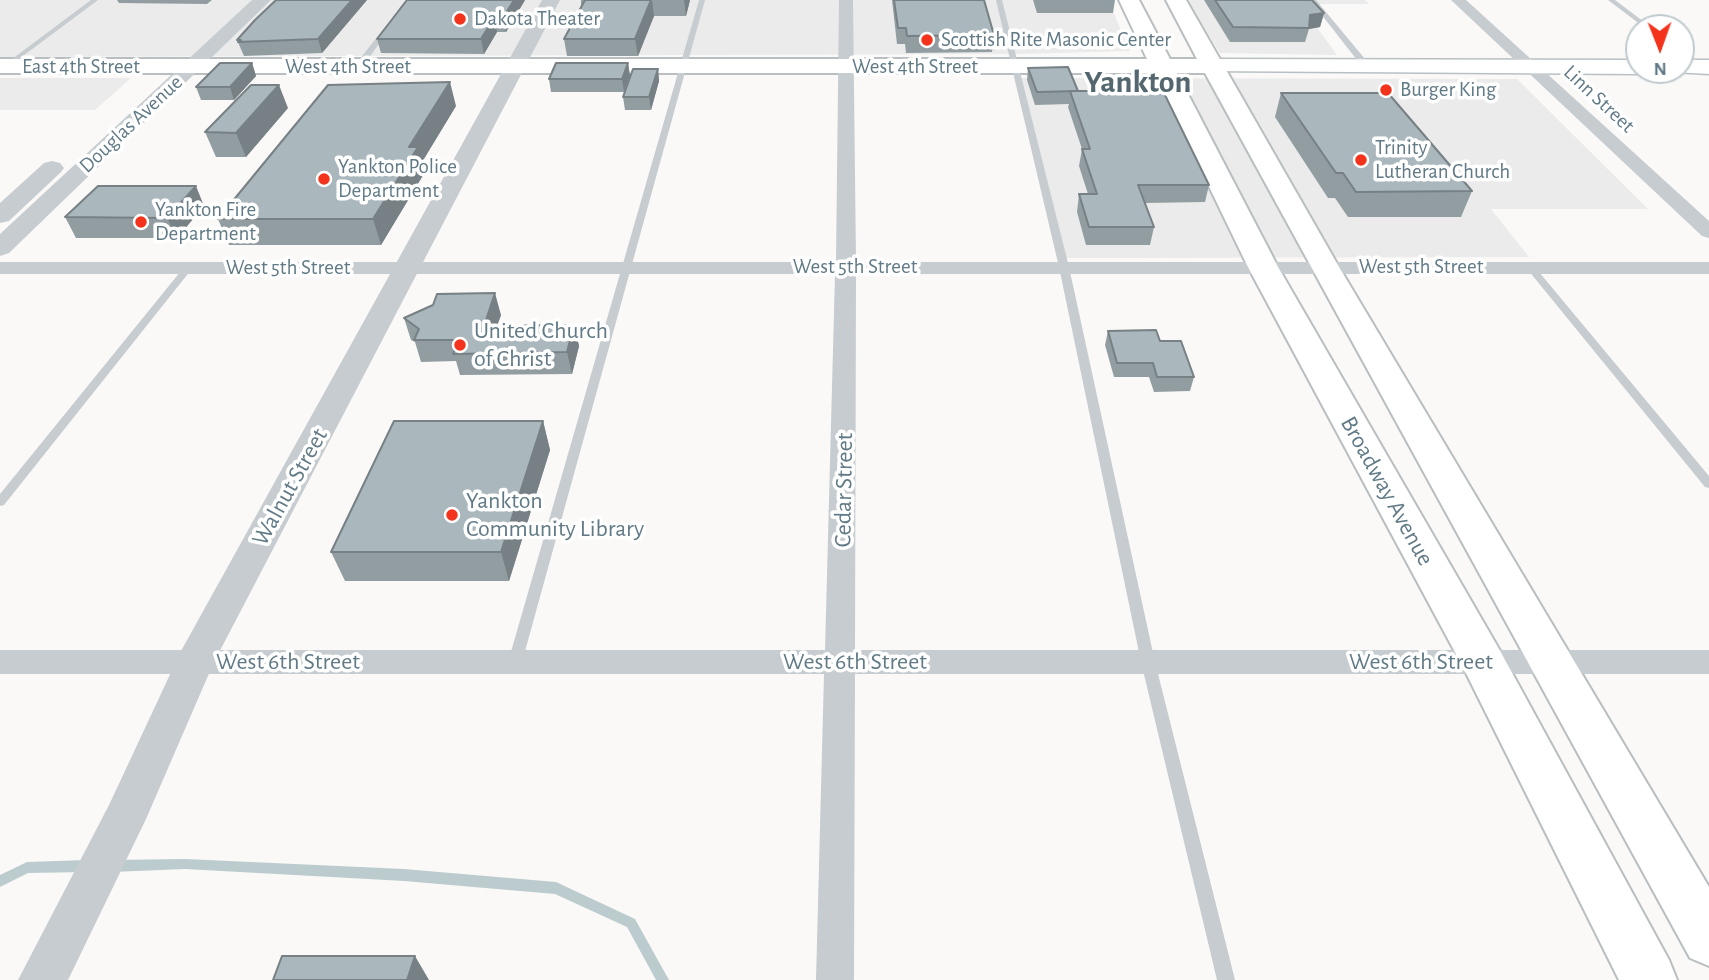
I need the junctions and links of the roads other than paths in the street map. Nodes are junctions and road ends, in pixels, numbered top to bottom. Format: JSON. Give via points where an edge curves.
{"nodes":[{"id":1,"x":95,"y":0,"type":"edge"},
{"id":2,"x":234,"y":0,"type":"edge"},
{"id":3,"x":262,"y":0,"type":"edge"},
{"id":4,"x":551,"y":0,"type":"edge"},
{"id":5,"x":702,"y":0,"type":"edge"},
{"id":6,"x":846,"y":0,"type":"edge"},
{"id":7,"x":999,"y":0,"type":"edge"},
{"id":8,"x":1129,"y":0,"type":"edge"},
{"id":9,"x":1176,"y":0,"type":"edge"},
{"id":10,"x":1313,"y":0,"type":"edge"},
{"id":11,"x":1458,"y":0,"type":"edge"},
{"id":12,"x":1611,"y":0,"type":"edge"},
{"id":13,"x":1630,"y":14,"type":"edge"},
{"id":14,"x":391,"y":22,"type":"edge"},
{"id":15,"x":358,"y":66,"type":"junction"},
{"id":16,"x":516,"y":66,"type":"junction"},
{"id":17,"x":682,"y":66,"type":"junction"},
{"id":18,"x":847,"y":66,"type":"junction"},
{"id":19,"x":1016,"y":66,"type":"junction"},
{"id":20,"x":1164,"y":66,"type":"junction"},
{"id":21,"x":1214,"y":66,"type":"junction"},
{"id":22,"x":161,"y":67,"type":"junction"},
{"id":23,"x":191,"y":67,"type":"junction"},
{"id":24,"x":1367,"y":67,"type":"junction"},
{"id":25,"x":1530,"y":67,"type":"junction"},
{"id":26,"x":1625,"y":67,"type":"edge"},
{"id":27,"x":2,"y":68,"type":"edge"},
{"id":28,"x":141,"y":85,"type":"dead end"},
{"id":29,"x":71,"y":150,"type":"dead end"},
{"id":30,"x":0,"y":215,"type":"edge"},
{"id":31,"x":1709,"y":232,"type":"edge"},
{"id":32,"x":0,"y":248,"type":"edge"},
{"id":33,"x":626,"y":267,"type":"junction"},
{"id":34,"x":846,"y":267,"type":"junction"},
{"id":35,"x":1064,"y":267,"type":"junction"},
{"id":36,"x":1263,"y":267,"type":"junction"},
{"id":37,"x":1324,"y":267,"type":"junction"},
{"id":38,"x":0,"y":268,"type":"edge"},
{"id":39,"x":188,"y":268,"type":"junction"},
{"id":40,"x":410,"y":268,"type":"junction"},
{"id":41,"x":1531,"y":268,"type":"junction"},
{"id":42,"x":1709,"y":268,"type":"edge"},
{"id":43,"x":1709,"y":484,"type":"edge"},
{"id":44,"x":0,"y":502,"type":"edge"},
{"id":45,"x":0,"y":662,"type":"edge"},
{"id":46,"x":195,"y":662,"type":"junction"},
{"id":47,"x":515,"y":662,"type":"junction"},
{"id":48,"x":842,"y":662,"type":"junction"},
{"id":49,"x":1483,"y":662,"type":"junction"},
{"id":50,"x":1552,"y":662,"type":"junction"},
{"id":51,"x":1709,"y":662,"type":"edge"},
{"id":52,"x":1148,"y":663,"type":"junction"},
{"id":53,"x":1709,"y":939,"type":"edge"},
{"id":54,"x":43,"y":977,"type":"edge"},
{"id":55,"x":835,"y":980,"type":"edge"},
{"id":56,"x":1226,"y":980,"type":"edge"},
{"id":57,"x":1648,"y":980,"type":"edge"}],
"edges":[{"from":1,"to":27,"type":"lane"},
{"from":2,"to":22,"type":"street","name":"Douglas Avenue"},
{"from":3,"to":23,"type":"street","name":"Douglas Avenue"},
{"from":4,"to":16,"type":"street","name":"Walnut Street"},
{"from":5,"to":17,"type":"lane"},
{"from":6,"to":18,"type":"street","name":"Cedar Street"},
{"from":7,"to":19,"type":"lane"},
{"from":8,"to":20,"type":"highway","name":"Broadway Avenue"},
{"from":9,"to":21,"type":"highway"},
{"from":10,"to":24,"type":"lane"},
{"from":11,"to":25,"type":"street","name":"Linn Street"},
{"from":12,"to":13,"type":"lane"},
{"from":14,"to":15,"type":"lane"},
{"from":15,"to":16,"type":"highway","name":"West 4th Street"},
{"from":15,"to":23,"type":"highway","name":"West 4th Street"},
{"from":16,"to":17,"type":"highway","name":"West 4th Street"},
{"from":16,"to":40,"type":"street","name":"Walnut Street"},
{"from":17,"to":18,"type":"highway","name":"West 4th Street"},
{"from":17,"to":33,"type":"lane"},
{"from":18,"to":19,"type":"highway","name":"West 4th Street"},
{"from":18,"to":34,"type":"street","name":"Cedar Street"},
{"from":19,"to":20,"type":"highway","name":"West 4th Street"},
{"from":19,"to":35,"type":"lane"},
{"from":20,"to":21,"type":"highway","name":"West 4th Street"},
{"from":20,"to":36,"type":"highway","name":"Broadway Avenue"},
{"from":21,"to":24,"type":"main road","name":"West 4th Street"},
{"from":21,"to":37,"type":"highway"},
{"from":22,"to":23,"type":"highway","name":"West 4th Street"},
{"from":22,"to":27,"type":"highway","name":"East 4th Street"},
{"from":22,"to":28,"type":"street","name":"Douglas Avenue"},
{"from":23,"to":32,"type":"street","name":"Douglas Avenue"},
{"from":24,"to":25,"type":"main road","name":"West 4th Street"},
{"from":25,"to":26,"type":"main road","name":"West 4th Street"},
{"from":25,"to":31,"type":"street","name":"Linn Street"},
{"from":29,"to":30,"type":"street","name":"Douglas Avenue"},
{"from":33,"to":34,"type":"street","name":"West 5th Street"},
{"from":33,"to":40,"type":"street","name":"West 5th Street"},
{"from":33,"to":47,"type":"lane"},
{"from":34,"to":35,"type":"street","name":"West 5th Street"},
{"from":34,"to":48,"type":"street","name":"Cedar Street"},
{"from":35,"to":36,"type":"street","name":"West 5th Street"},
{"from":35,"to":52,"type":"lane"},
{"from":36,"to":37,"type":"street","name":"West 5th Street"},
{"from":36,"to":49,"type":"highway","name":"Broadway Avenue"},
{"from":37,"to":41,"type":"street","name":"West 5th Street"},
{"from":37,"to":50,"type":"highway"},
{"from":38,"to":39,"type":"street","name":"West 5th Street"},
{"from":39,"to":40,"type":"street","name":"West 5th Street"},
{"from":39,"to":44,"type":"lane"},
{"from":40,"to":46,"type":"street","name":"Walnut Street"},
{"from":41,"to":42,"type":"street","name":"West 5th Street"},
{"from":41,"to":43,"type":"lane"},
{"from":45,"to":46,"type":"street","name":"West 6th Street"},
{"from":46,"to":47,"type":"street","name":"West 6th Street"},
{"from":46,"to":54,"type":"street","name":"Walnut Street","via":[[124,819]]},
{"from":47,"to":48,"type":"street","name":"West 6th Street"},
{"from":48,"to":52,"type":"street","name":"West 6th Street"},
{"from":48,"to":55,"type":"street","name":"Cedar Street"},
{"from":49,"to":50,"type":"street","name":"West 6th Street"},
{"from":49,"to":52,"type":"street","name":"West 6th Street"},
{"from":49,"to":57,"type":"highway","name":"Broadway Avenue"},
{"from":50,"to":51,"type":"street","name":"West 6th Street"},
{"from":50,"to":53,"type":"highway"},
{"from":52,"to":56,"type":"lane"}]}
